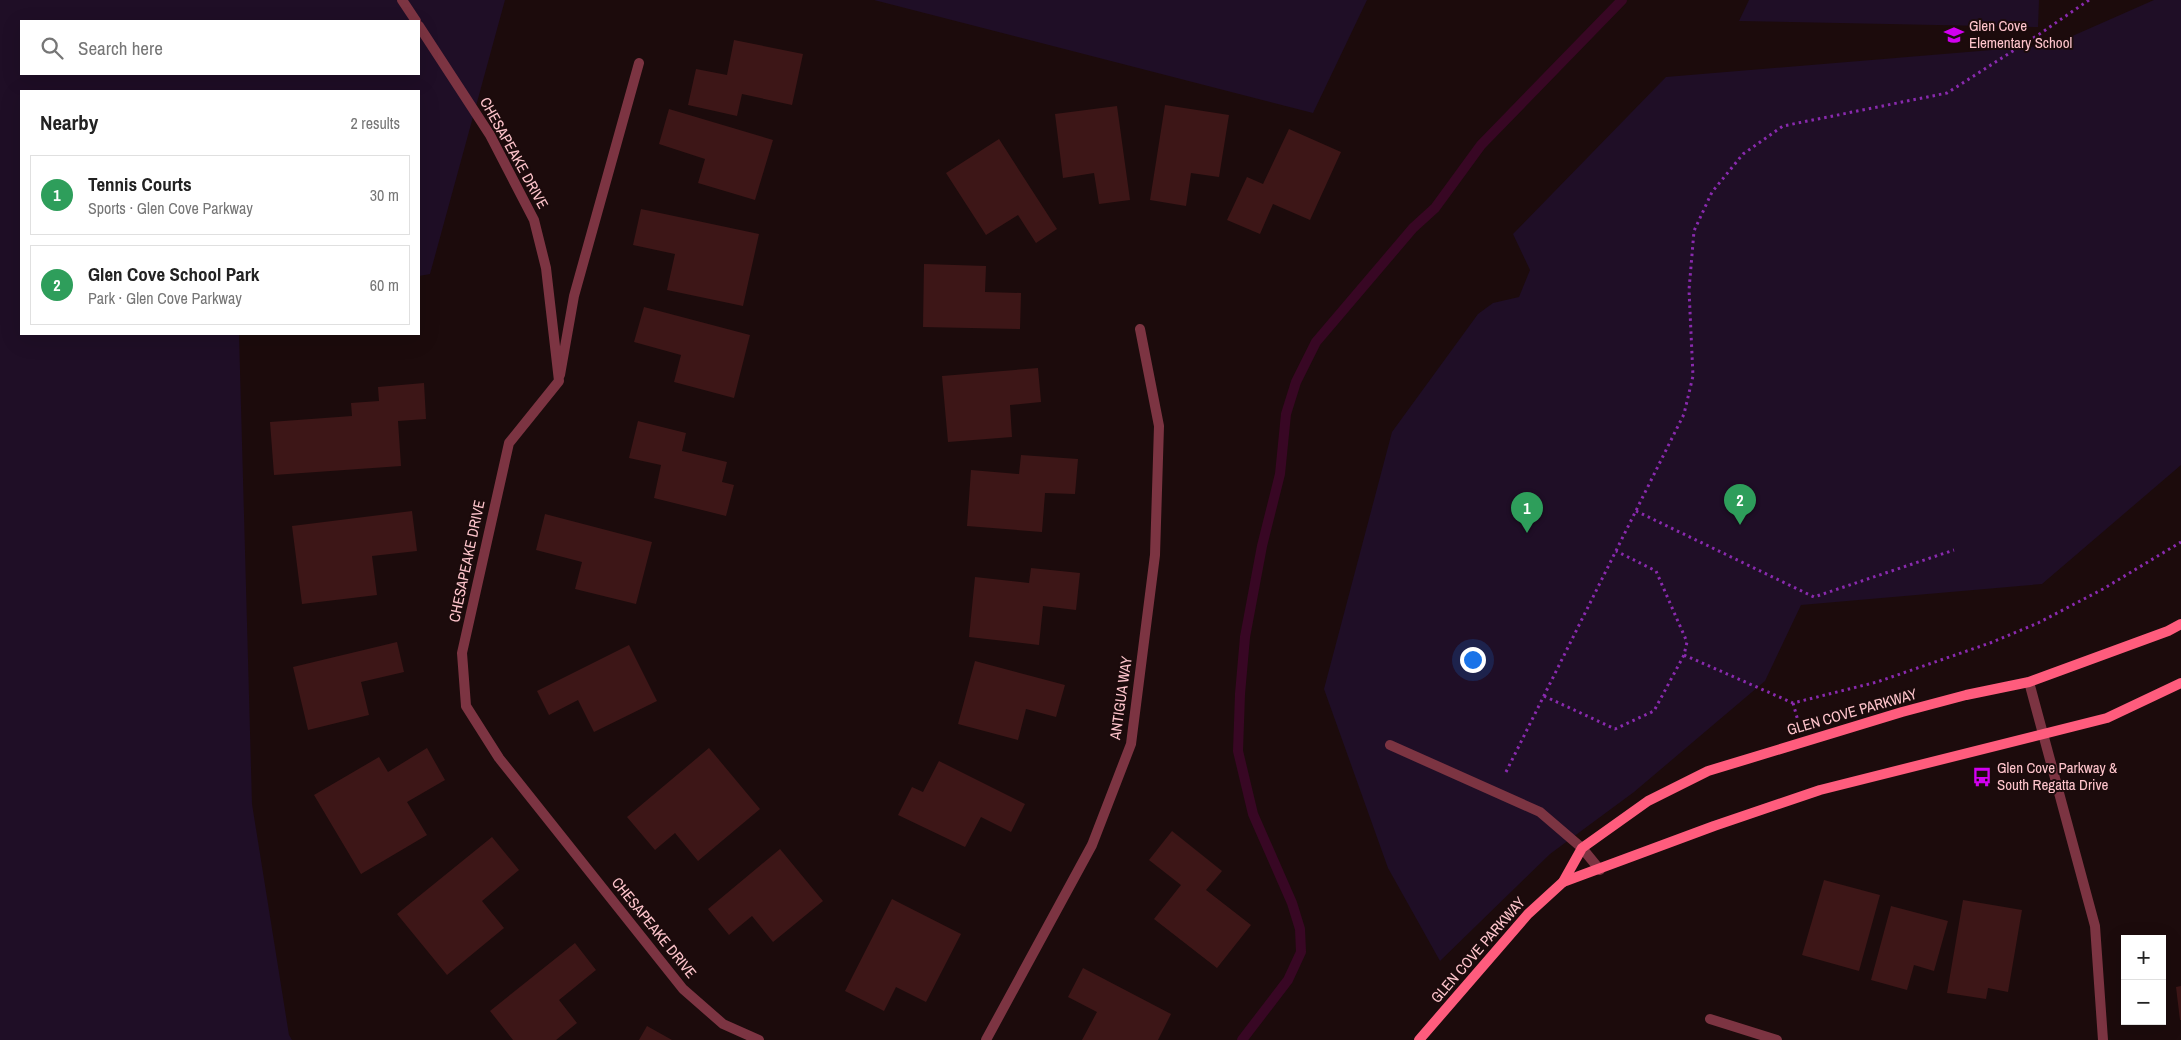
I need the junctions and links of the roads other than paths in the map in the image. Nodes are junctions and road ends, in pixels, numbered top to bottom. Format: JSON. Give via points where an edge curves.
{"nodes":[{"id":1,"x":402,"y":0,"type":"edge"},
{"id":2,"x":415,"y":20,"type":"edge"},
{"id":3,"x":420,"y":28,"type":"edge"},
{"id":4,"x":639,"y":64,"type":"dead end"},
{"id":5,"x":1140,"y":329,"type":"dead end"},
{"id":6,"x":559,"y":381,"type":"junction"},
{"id":7,"x":2181,"y":624,"type":"edge"},
{"id":8,"x":2029,"y":682,"type":"junction"},
{"id":9,"x":2181,"y":684,"type":"edge"},
{"id":10,"x":2042,"y":734,"type":"junction"},
{"id":11,"x":1390,"y":744,"type":"dead end"},
{"id":12,"x":1582,"y":848,"type":"junction"},
{"id":13,"x":1600,"y":870,"type":"junction"},
{"id":14,"x":1563,"y":882,"type":"junction"},
{"id":15,"x":1710,"y":1019,"type":"dead end"},
{"id":16,"x":758,"y":1040,"type":"edge"},
{"id":17,"x":986,"y":1040,"type":"edge"},
{"id":18,"x":1419,"y":1040,"type":"edge"},
{"id":19,"x":1777,"y":1040,"type":"edge"},
{"id":20,"x":2103,"y":1040,"type":"edge"}],
"edges":[{"from":1,"to":2,"type":"street"},
{"from":3,"to":6,"type":"street","name":"CHESAPEAKE DRIVE","via":[[490,135],[534,220],[546,268]]},
{"from":4,"to":6,"type":"street","via":[[574,296]]},
{"from":5,"to":17,"type":"street","name":"ANTIGUA WAY","via":[[1159,426],[1155,555],[1131,744],[1092,845]]},
{"from":6,"to":16,"type":"street","name":"CHESAPEAKE DRIVE","via":[[509,443],[462,653],[466,706],[499,758],[684,989],[723,1024]]},
{"from":7,"to":8,"type":"main road","name":"GLEN COVE PARKWAY"},
{"from":8,"to":10,"type":"street"},
{"from":8,"to":12,"type":"main road","name":"GLEN COVE PARKWAY","via":[[1902,712],[1708,771],[1648,801]]},
{"from":9,"to":10,"type":"main road","name":"GLEN COVE PARKWAY","via":[[2107,718]]},
{"from":10,"to":13,"type":"main road","name":"GLEN COVE PARKWAY","via":[[1820,790]]},
{"from":10,"to":20,"type":"street","via":[[2095,926]]},
{"from":11,"to":12,"type":"street","via":[[1540,812]]},
{"from":12,"to":13,"type":"street"},
{"from":12,"to":14,"type":"main road","name":"GLEN COVE PARKWAY"},
{"from":13,"to":14,"type":"main road","name":"GLEN COVE PARKWAY"},
{"from":14,"to":18,"type":"main road","name":"GLEN COVE PARKWAY","via":[[1528,914]]},
{"from":15,"to":19,"type":"street"}]}
